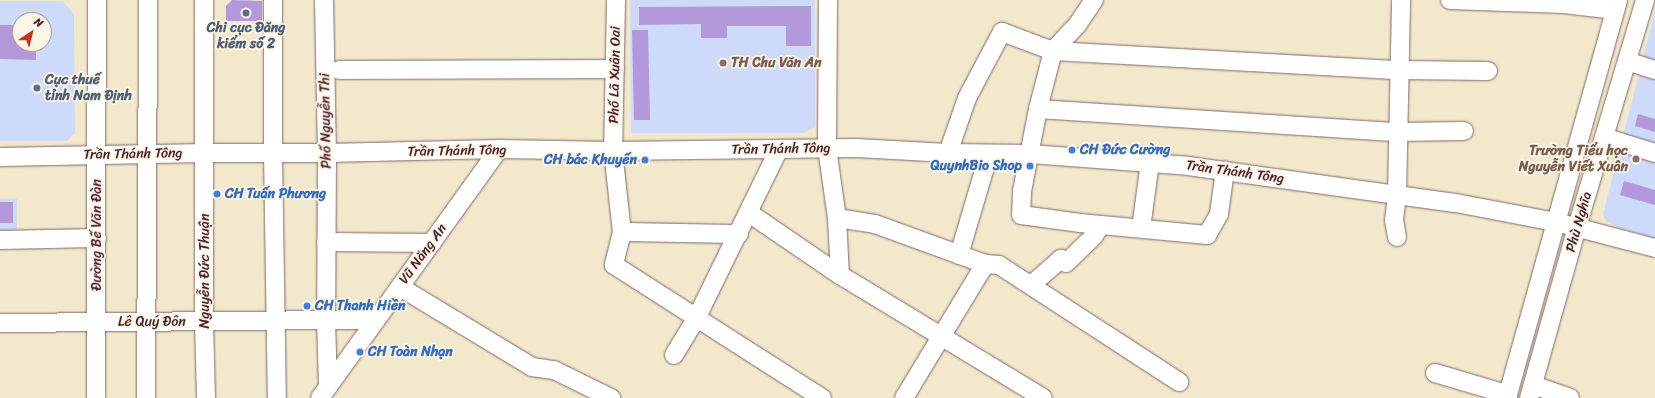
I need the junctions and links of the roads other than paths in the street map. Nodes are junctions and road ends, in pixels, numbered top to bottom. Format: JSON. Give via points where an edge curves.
{"nodes":[{"id":1,"x":97,"y":0,"type":"edge"},
{"id":2,"x":148,"y":0,"type":"edge"},
{"id":3,"x":204,"y":0,"type":"edge"},
{"id":4,"x":273,"y":0,"type":"edge"},
{"id":5,"x":324,"y":0,"type":"edge"},
{"id":6,"x":616,"y":0,"type":"edge"},
{"id":7,"x":828,"y":0,"type":"edge"},
{"id":8,"x":1094,"y":0,"type":"edge"},
{"id":9,"x":1401,"y":0,"type":"edge"},
{"id":10,"x":1450,"y":0,"type":"edge"},
{"id":11,"x":1645,"y":0,"type":"edge"},
{"id":12,"x":1617,"y":5,"type":"edge"},
{"id":13,"x":1053,"y":51,"type":"junction"},
{"id":14,"x":1627,"y":61,"type":"junction"},
{"id":15,"x":615,"y":69,"type":"junction"},
{"id":16,"x":339,"y":70,"type":"dead end"},
{"id":17,"x":1398,"y":70,"type":"junction"},
{"id":18,"x":1655,"y":70,"type":"edge"},
{"id":19,"x":1488,"y":71,"type":"dead end"},
{"id":20,"x":1038,"y":109,"type":"junction"},
{"id":21,"x":1397,"y":132,"type":"junction"},
{"id":22,"x":1464,"y":132,"type":"dead end"},
{"id":23,"x":1604,"y":136,"type":"junction"},
{"id":24,"x":827,"y":148,"type":"junction"},
{"id":25,"x":499,"y":149,"type":"junction"},
{"id":26,"x":779,"y":149,"type":"junction"},
{"id":27,"x":613,"y":151,"type":"junction"},
{"id":28,"x":205,"y":153,"type":"junction"},
{"id":29,"x":273,"y":153,"type":"junction"},
{"id":30,"x":327,"y":153,"type":"junction"},
{"id":31,"x":948,"y":153,"type":"junction"},
{"id":32,"x":1655,"y":153,"type":"edge"},
{"id":33,"x":147,"y":154,"type":"junction"},
{"id":34,"x":989,"y":154,"type":"junction"},
{"id":35,"x":1030,"y":154,"type":"junction"},
{"id":36,"x":97,"y":155,"type":"junction"},
{"id":37,"x":0,"y":157,"type":"edge"},
{"id":38,"x":1150,"y":162,"type":"junction"},
{"id":39,"x":1225,"y":170,"type":"junction"},
{"id":40,"x":1397,"y":195,"type":"junction"},
{"id":41,"x":749,"y":213,"type":"junction"},
{"id":42,"x":837,"y":218,"type":"junction"},
{"id":43,"x":1556,"y":222,"type":"junction"},
{"id":44,"x":1101,"y":224,"type":"junction"},
{"id":45,"x":1577,"y":227,"type":"junction"},
{"id":46,"x":1141,"y":228,"type":"junction"},
{"id":47,"x":622,"y":232,"type":"junction"},
{"id":48,"x":739,"y":234,"type":"junction"},
{"id":49,"x":1397,"y":236,"type":"dead end"},
{"id":50,"x":96,"y":238,"type":"junction"},
{"id":51,"x":0,"y":240,"type":"edge"},
{"id":52,"x":326,"y":242,"type":"junction"},
{"id":53,"x":432,"y":242,"type":"junction"},
{"id":54,"x":1655,"y":248,"type":"edge"},
{"id":55,"x":959,"y":255,"type":"junction"},
{"id":56,"x":985,"y":264,"type":"junction"},
{"id":57,"x":840,"y":275,"type":"junction"},
{"id":58,"x":1031,"y":285,"type":"junction"},
{"id":59,"x":400,"y":287,"type":"junction"},
{"id":60,"x":697,"y":317,"type":"junction"},
{"id":61,"x":326,"y":320,"type":"junction"},
{"id":62,"x":376,"y":320,"type":"junction"},
{"id":63,"x":274,"y":321,"type":"junction"},
{"id":64,"x":96,"y":322,"type":"junction"},
{"id":65,"x":146,"y":322,"type":"junction"},
{"id":66,"x":204,"y":322,"type":"junction"},
{"id":67,"x":0,"y":323,"type":"edge"},
{"id":68,"x":942,"y":337,"type":"junction"},
{"id":69,"x":674,"y":355,"type":"dead end"},
{"id":70,"x":1435,"y":373,"type":"dead end"},
{"id":71,"x":1180,"y":382,"type":"dead end"},
{"id":72,"x":324,"y":392,"type":"edge"},
{"id":73,"x":1531,"y":392,"type":"edge"},
{"id":74,"x":1508,"y":397,"type":"edge"},
{"id":75,"x":96,"y":398,"type":"edge"},
{"id":76,"x":146,"y":398,"type":"edge"},
{"id":77,"x":206,"y":398,"type":"edge"},
{"id":78,"x":277,"y":398,"type":"edge"},
{"id":79,"x":611,"y":398,"type":"edge"},
{"id":80,"x":822,"y":398,"type":"edge"},
{"id":81,"x":904,"y":398,"type":"edge"},
{"id":82,"x":1043,"y":398,"type":"edge"},
{"id":83,"x":1570,"y":398,"type":"edge"}],
"edges":[{"from":1,"to":36,"type":"street","name":"Đường Bế Văn Đàn"},
{"from":2,"to":33,"type":"street"},
{"from":3,"to":28,"type":"street","name":"Nguyễn Đức Thuận"},
{"from":4,"to":29,"type":"street"},
{"from":5,"to":30,"type":"street","name":"Phố Nguyễn Thi"},
{"from":6,"to":15,"type":"street","name":"Phố Lã Xuân Oai"},
{"from":7,"to":24,"type":"street"},
{"from":8,"to":13,"type":"street","via":[[1077,25]]},
{"from":9,"to":17,"type":"street"},
{"from":10,"to":12,"type":"street"},
{"from":11,"to":14,"type":"street","name":"Phù Nghĩa"},
{"from":12,"to":43,"type":"street"},
{"from":13,"to":17,"type":"street"},
{"from":13,"to":20,"type":"street"},
{"from":13,"to":31,"type":"street","via":[[1002,32],[968,98]]},
{"from":14,"to":18,"type":"street"},
{"from":14,"to":23,"type":"street","name":"Phù Nghĩa"},
{"from":15,"to":16,"type":"street"},
{"from":15,"to":27,"type":"street","name":"Phố Lã Xuân Oai"},
{"from":17,"to":19,"type":"street"},
{"from":17,"to":21,"type":"street"},
{"from":20,"to":21,"type":"street"},
{"from":20,"to":35,"type":"street"},
{"from":21,"to":22,"type":"street"},
{"from":21,"to":40,"type":"street"},
{"from":23,"to":32,"type":"street"},
{"from":23,"to":45,"type":"street","name":"Phù Nghĩa"},
{"from":24,"to":26,"type":"street","name":"Trần Thánh Tông"},
{"from":24,"to":31,"type":"street","name":"Trần Thánh Tông"},
{"from":24,"to":42,"type":"street"},
{"from":25,"to":27,"type":"street","name":"Trần Thánh Tông"},
{"from":25,"to":30,"type":"street","name":"Trần Thánh Tông"},
{"from":25,"to":53,"type":"street","name":"Vũ Năng An"},
{"from":26,"to":27,"type":"street","name":"Trần Thánh Tông"},
{"from":26,"to":41,"type":"street"},
{"from":27,"to":47,"type":"street","name":"Phố Lã Xuân Oai"},
{"from":28,"to":29,"type":"street","name":"Trần Thánh Tông"},
{"from":28,"to":33,"type":"street","name":"Trần Thánh Tông"},
{"from":28,"to":66,"type":"street","name":"Nguyễn Đức Thuận"},
{"from":29,"to":30,"type":"street","name":"Trần Thánh Tông"},
{"from":29,"to":63,"type":"street"},
{"from":30,"to":52,"type":"street","name":"Phố Nguyễn Thi"},
{"from":31,"to":34,"type":"street","name":"Trần Thánh Tông"},
{"from":33,"to":36,"type":"street","name":"Trần Thánh Tông"},
{"from":33,"to":65,"type":"street"},
{"from":34,"to":35,"type":"street","name":"Trần Thánh Tông"},
{"from":34,"to":55,"type":"street"},
{"from":35,"to":38,"type":"street","name":"Trần Thánh Tông"},
{"from":35,"to":44,"type":"street","via":[[1022,191],[1021,215]]},
{"from":36,"to":37,"type":"street","name":"Trần Thánh Tông"},
{"from":36,"to":50,"type":"street","name":"Đường Bế Văn Đàn"},
{"from":38,"to":39,"type":"street","name":"Trần Thánh Tông"},
{"from":38,"to":46,"type":"street"},
{"from":39,"to":40,"type":"street","name":"Trần Thánh Tông"},
{"from":39,"to":46,"type":"street","via":[[1219,214],[1208,234]]},
{"from":40,"to":43,"type":"street","name":"Trần Thánh Tông"},
{"from":40,"to":49,"type":"street","via":[[1394,220]]},
{"from":41,"to":48,"type":"street"},
{"from":41,"to":57,"type":"street"},
{"from":42,"to":55,"type":"street","via":[[875,224]]},
{"from":42,"to":57,"type":"street"},
{"from":43,"to":45,"type":"street","name":"Trần Thánh Tông"},
{"from":43,"to":74,"type":"street"},
{"from":44,"to":46,"type":"street"},
{"from":44,"to":58,"type":"street","via":[[1093,237],[1066,263],[1061,259]]},
{"from":45,"to":54,"type":"street","name":"Trần Thánh Tông"},
{"from":45,"to":73,"type":"street","name":"Phù Nghĩa"},
{"from":47,"to":48,"type":"street"},
{"from":47,"to":60,"type":"street","via":[[614,264]]},
{"from":48,"to":60,"type":"street"},
{"from":50,"to":51,"type":"street"},
{"from":50,"to":64,"type":"street","name":"Đường Bế Văn Đàn"},
{"from":52,"to":53,"type":"street"},
{"from":52,"to":61,"type":"street","name":"Phố Nguyễn Thi"},
{"from":53,"to":59,"type":"street","name":"Vũ Năng An"},
{"from":55,"to":56,"type":"street"},
{"from":56,"to":58,"type":"street","via":[[999,266]]},
{"from":56,"to":68,"type":"street"},
{"from":57,"to":68,"type":"street"},
{"from":58,"to":71,"type":"street"},
{"from":59,"to":62,"type":"street","name":"Vũ Năng An"},
{"from":59,"to":79,"type":"street","via":[[532,367],[554,370]]},
{"from":60,"to":69,"type":"street"},
{"from":60,"to":80,"type":"street"},
{"from":61,"to":62,"type":"street","name":"Lê Quý Đôn"},
{"from":61,"to":63,"type":"street","name":"Lê Quý Đôn"},
{"from":61,"to":72,"type":"street","name":"Phố Nguyễn Thi"},
{"from":62,"to":72,"type":"street","name":"Vũ Năng An"},
{"from":63,"to":66,"type":"street","name":"Lê Quý Đôn"},
{"from":63,"to":78,"type":"street"},
{"from":64,"to":65,"type":"street","name":"Lê Quý Đôn"},
{"from":64,"to":67,"type":"street","name":"Lê Quý Đôn"},
{"from":64,"to":75,"type":"street","name":"Đường Bế Văn Đàn"},
{"from":65,"to":66,"type":"street","name":"Lê Quý Đôn"},
{"from":65,"to":76,"type":"street"},
{"from":66,"to":77,"type":"street","name":"Nguyễn Đức Thuận"},
{"from":68,"to":81,"type":"street"},
{"from":68,"to":82,"type":"street"},
{"from":70,"to":74,"type":"street","via":[[1503,393]]},
{"from":73,"to":83,"type":"street"}]}
